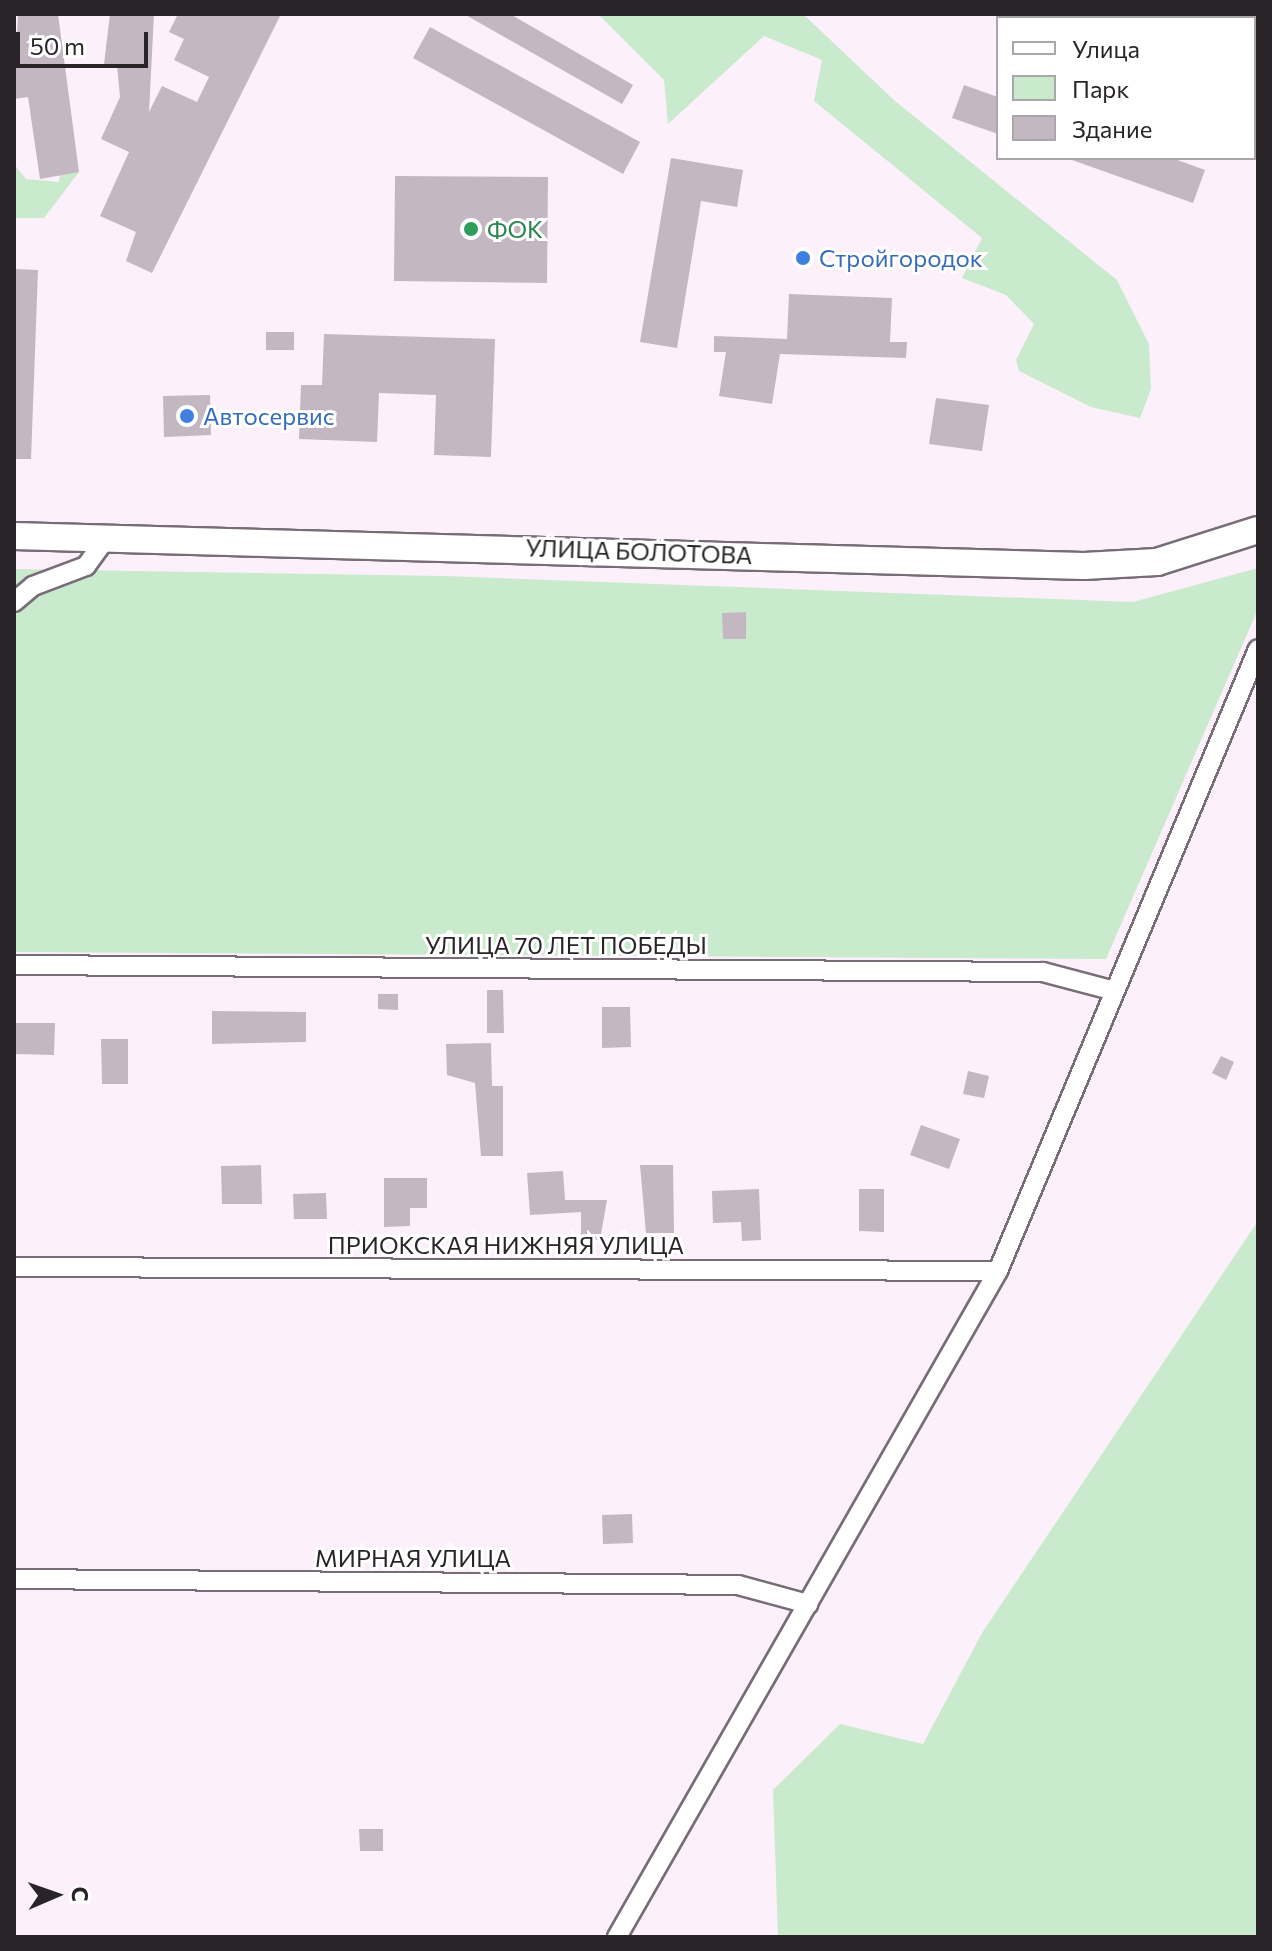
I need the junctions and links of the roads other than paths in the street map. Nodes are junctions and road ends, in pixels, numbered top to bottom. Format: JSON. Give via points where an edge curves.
{"nodes":[{"id":1,"x":1257,"y":531,"type":"edge"},
{"id":2,"x":14,"y":536,"type":"edge"},
{"id":3,"x":107,"y":537,"type":"junction"},
{"id":4,"x":14,"y":602,"type":"edge"},
{"id":5,"x":1258,"y":649,"type":"edge"},
{"id":6,"x":14,"y":965,"type":"edge"},
{"id":7,"x":1115,"y":991,"type":"junction"},
{"id":8,"x":14,"y":1267,"type":"edge"},
{"id":9,"x":998,"y":1271,"type":"junction"},
{"id":10,"x":14,"y":1579,"type":"edge"},
{"id":11,"x":808,"y":1604,"type":"junction"},
{"id":12,"x":617,"y":1937,"type":"edge"}],
"edges":[{"from":1,"to":3,"type":"main road","name":"УЛИЦА БОЛОТОВА","via":[[1171,559],[1096,566]]},
{"from":2,"to":3,"type":"main road","name":"УЛИЦА БОЛОТОВА"},
{"from":3,"to":4,"type":"street","via":[[86,566],[33,586]]},
{"from":5,"to":7,"type":"street"},
{"from":6,"to":7,"type":"street","name":"УЛИЦА 70 ЛЕТ ПОБЕДЫ","via":[[1043,972]]},
{"from":7,"to":9,"type":"street"},
{"from":8,"to":9,"type":"street","name":"ПРИОКСКАЯ НИЖНЯЯ УЛИЦА"},
{"from":9,"to":11,"type":"street"},
{"from":10,"to":11,"type":"street","name":"МИРНАЯ УЛИЦА","via":[[738,1585]]},
{"from":11,"to":12,"type":"street"}]}
